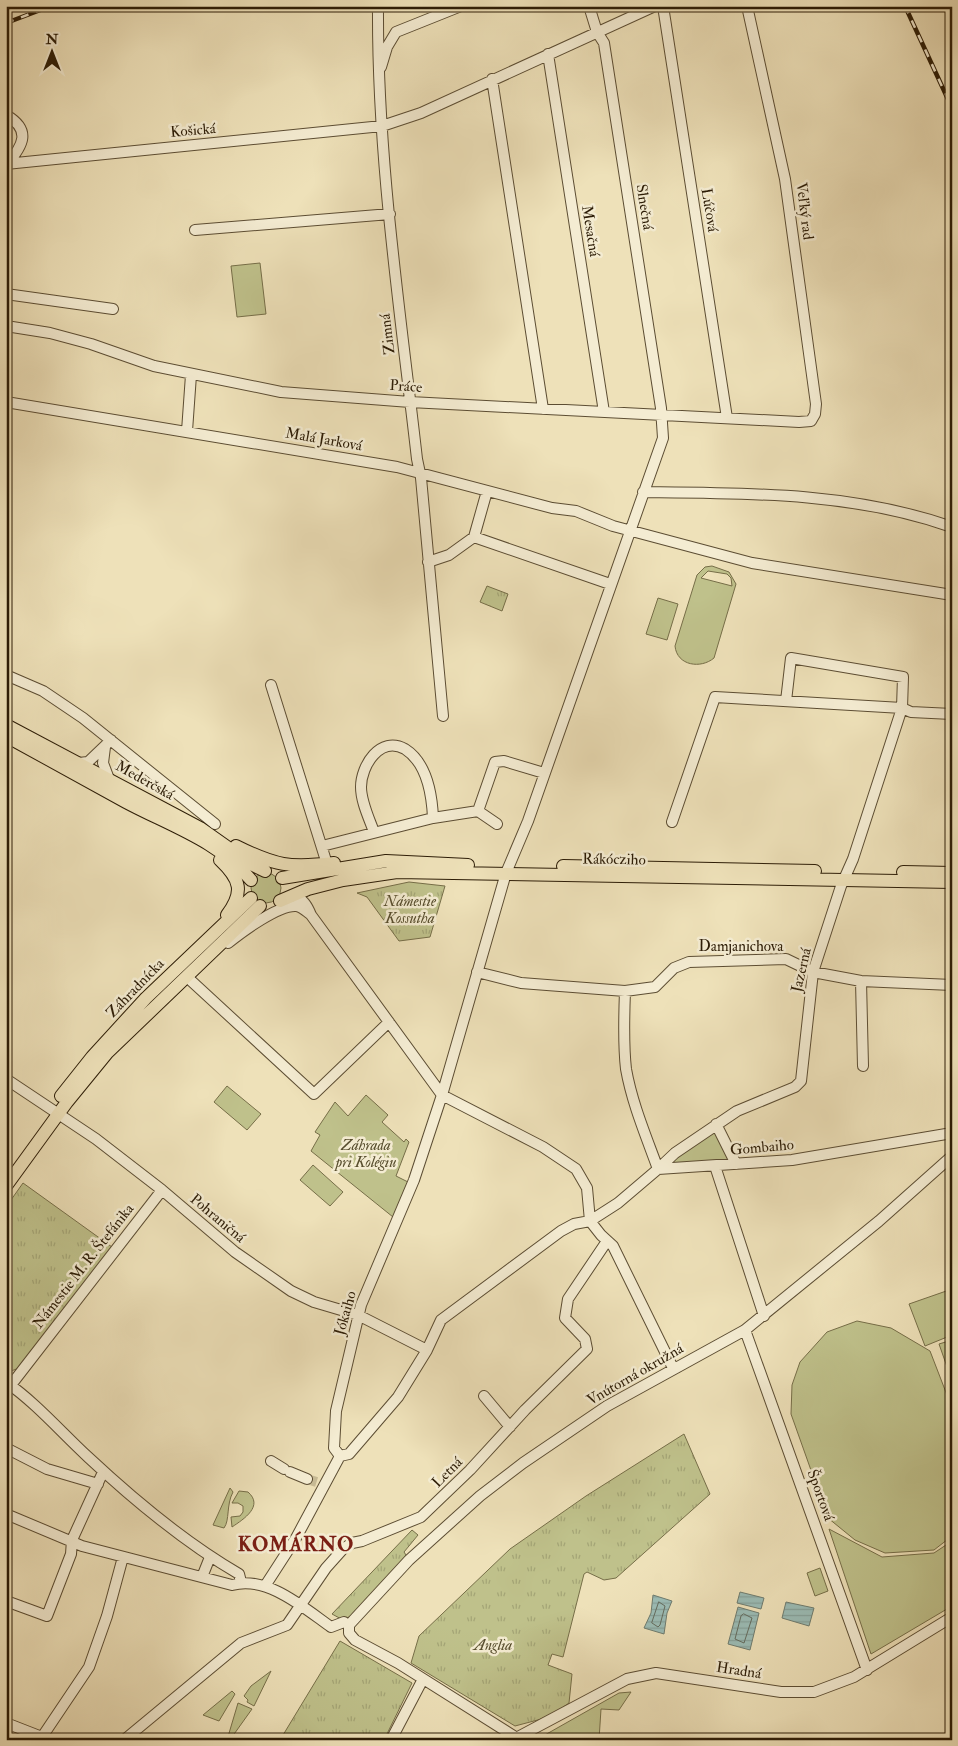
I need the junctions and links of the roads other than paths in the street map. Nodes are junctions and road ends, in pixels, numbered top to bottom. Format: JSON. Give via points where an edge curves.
{"nodes":[{"id":1,"x":378,"y":6,"type":"edge"},
{"id":2,"x":462,"y":6,"type":"edge"},
{"id":3,"x":589,"y":6,"type":"edge"},
{"id":4,"x":656,"y":6,"type":"edge"},
{"id":5,"x":663,"y":6,"type":"edge"},
{"id":6,"x":747,"y":6,"type":"edge"},
{"id":7,"x":597,"y":32,"type":"junction"},
{"id":8,"x":548,"y":54,"type":"junction"},
{"id":9,"x":379,"y":72,"type":"junction"},
{"id":10,"x":492,"y":79,"type":"junction"},
{"id":11,"x":6,"y":115,"type":"edge"},
{"id":12,"x":382,"y":126,"type":"junction"},
{"id":13,"x":6,"y":164,"type":"edge"},
{"id":14,"x":390,"y":214,"type":"junction"},
{"id":15,"x":195,"y":230,"type":"dead end"},
{"id":16,"x":6,"y":294,"type":"edge"},
{"id":17,"x":113,"y":309,"type":"dead end"},
{"id":18,"x":6,"y":326,"type":"edge"},
{"id":19,"x":191,"y":375,"type":"junction"},
{"id":20,"x":6,"y":402,"type":"edge"},
{"id":21,"x":410,"y":402,"type":"junction"},
{"id":22,"x":543,"y":409,"type":"junction"},
{"id":23,"x":604,"y":412,"type":"junction"},
{"id":24,"x":662,"y":415,"type":"junction"},
{"id":25,"x":727,"y":418,"type":"junction"},
{"id":26,"x":811,"y":421,"type":"joint"},
{"id":27,"x":188,"y":431,"type":"junction"},
{"id":28,"x":420,"y":473,"type":"junction"},
{"id":29,"x":487,"y":491,"type":"junction"},
{"id":30,"x":643,"y":492,"type":"junction"},
{"id":31,"x":952,"y":527,"type":"edge"},
{"id":32,"x":630,"y":531,"type":"junction"},
{"id":33,"x":474,"y":537,"type":"junction"},
{"id":34,"x":428,"y":562,"type":"junction"},
{"id":35,"x":610,"y":584,"type":"junction"},
{"id":36,"x":952,"y":595,"type":"edge"},
{"id":37,"x":6,"y":675,"type":"edge"},
{"id":38,"x":271,"y":685,"type":"dead end"},
{"id":39,"x":786,"y":701,"type":"junction"},
{"id":40,"x":902,"y":708,"type":"junction"},
{"id":41,"x":952,"y":714,"type":"edge"},
{"id":42,"x":443,"y":716,"type":"dead end"},
{"id":43,"x":6,"y":725,"type":"edge"},
{"id":44,"x":6,"y":736,"type":"edge"},
{"id":45,"x":108,"y":743,"type":"junction"},
{"id":46,"x":78,"y":763,"type":"junction"},
{"id":47,"x":544,"y":773,"type":"junction"},
{"id":48,"x":109,"y":779,"type":"junction"},
{"id":49,"x":478,"y":811,"type":"junction"},
{"id":50,"x":433,"y":818,"type":"junction"},
{"id":51,"x":672,"y":822,"type":"dead end"},
{"id":52,"x":216,"y":824,"type":"dead end"},
{"id":53,"x":497,"y":824,"type":"dead end"},
{"id":54,"x":200,"y":828,"type":"junction"},
{"id":55,"x":180,"y":830,"type":"junction"},
{"id":56,"x":374,"y":832,"type":"junction"},
{"id":57,"x":322,"y":846,"type":"junction"},
{"id":58,"x":386,"y":861,"type":"junction"},
{"id":59,"x":327,"y":864,"type":"junction"},
{"id":60,"x":508,"y":869,"type":"junction"},
{"id":61,"x":265,"y":870,"type":"junction"},
{"id":62,"x":952,"y":873,"type":"edge"},
{"id":63,"x":846,"y":876,"type":"junction"},
{"id":64,"x":282,"y":878,"type":"junction"},
{"id":65,"x":251,"y":880,"type":"junction"},
{"id":66,"x":952,"y":882,"type":"edge"},
{"id":67,"x":294,"y":896,"type":"junction"},
{"id":68,"x":280,"y":901,"type":"junction"},
{"id":69,"x":256,"y":902,"type":"junction"},
{"id":70,"x":311,"y":914,"type":"junction"},
{"id":71,"x":197,"y":949,"type":"junction"},
{"id":72,"x":204,"y":962,"type":"junction"},
{"id":73,"x":478,"y":972,"type":"junction"},
{"id":74,"x":813,"y":972,"type":"junction"},
{"id":75,"x":187,"y":977,"type":"junction"},
{"id":76,"x":861,"y":981,"type":"junction"},
{"id":77,"x":952,"y":985,"type":"edge"},
{"id":78,"x":625,"y":991,"type":"junction"},
{"id":79,"x":388,"y":1022,"type":"junction"},
{"id":80,"x":862,"y":1066,"type":"dead end"},
{"id":81,"x":6,"y":1079,"type":"edge"},
{"id":82,"x":442,"y":1096,"type":"junction"},
{"id":83,"x":55,"y":1112,"type":"junction"},
{"id":84,"x":716,"y":1124,"type":"junction"},
{"id":85,"x":952,"y":1134,"type":"edge"},
{"id":86,"x":952,"y":1156,"type":"edge"},
{"id":87,"x":736,"y":1164,"type":"junction"},
{"id":88,"x":714,"y":1166,"type":"junction"},
{"id":89,"x":658,"y":1169,"type":"junction"},
{"id":90,"x":6,"y":1172,"type":"edge"},
{"id":91,"x":6,"y":1186,"type":"edge"},
{"id":92,"x":162,"y":1190,"type":"junction"},
{"id":93,"x":590,"y":1220,"type":"junction"},
{"id":94,"x":607,"y":1241,"type":"junction"},
{"id":95,"x":358,"y":1315,"type":"junction"},
{"id":96,"x":764,"y":1316,"type":"junction"},
{"id":97,"x":745,"y":1330,"type":"junction"},
{"id":98,"x":427,"y":1350,"type":"junction"},
{"id":99,"x":672,"y":1368,"type":"junction"},
{"id":100,"x":9,"y":1383,"type":"edge"},
{"id":101,"x":484,"y":1396,"type":"dead end"},
{"id":102,"x":510,"y":1427,"type":"junction"},
{"id":103,"x":6,"y":1448,"type":"edge"},
{"id":104,"x":340,"y":1456,"type":"junction"},
{"id":105,"x":271,"y":1460,"type":"dead end"},
{"id":106,"x":103,"y":1472,"type":"junction"},
{"id":107,"x":307,"y":1479,"type":"tunnel mouth"},
{"id":108,"x":98,"y":1484,"type":"junction"},
{"id":109,"x":6,"y":1514,"type":"edge"},
{"id":110,"x":72,"y":1540,"type":"junction"},
{"id":111,"x":208,"y":1555,"type":"junction"},
{"id":112,"x":123,"y":1557,"type":"junction"},
{"id":113,"x":198,"y":1576,"type":"junction"},
{"id":114,"x":241,"y":1582,"type":"junction"},
{"id":115,"x":265,"y":1586,"type":"junction"},
{"id":116,"x":6,"y":1601,"type":"edge"},
{"id":117,"x":303,"y":1602,"type":"junction"},
{"id":118,"x":952,"y":1618,"type":"edge"},
{"id":119,"x":344,"y":1622,"type":"dead end"},
{"id":120,"x":330,"y":1627,"type":"junction"},
{"id":121,"x":346,"y":1634,"type":"junction"},
{"id":122,"x":867,"y":1670,"type":"junction"},
{"id":123,"x":423,"y":1679,"type":"junction"},
{"id":124,"x":6,"y":1723,"type":"edge"},
{"id":125,"x":45,"y":1739,"type":"edge"},
{"id":126,"x":519,"y":1739,"type":"edge"},
{"id":127,"x":124,"y":1740,"type":"edge"},
{"id":128,"x":391,"y":1740,"type":"edge"}],
"edges":[{"from":1,"to":9,"type":"street","name":"Zimná"},
{"from":2,"to":9,"type":"street","via":[[396,32]]},
{"from":3,"to":7,"type":"street","name":"Slnečná"},
{"from":4,"to":7,"type":"street","name":"Košická"},
{"from":5,"to":25,"type":"street","name":"Lúčová"},
{"from":6,"to":26,"type":"street","name":"Veľký rad","via":[[786,179],[816,404]]},
{"from":7,"to":8,"type":"street","name":"Košická"},
{"from":7,"to":24,"type":"street","name":"Slnečná","via":[[604,43]]},
{"from":8,"to":10,"type":"street","name":"Košická"},
{"from":8,"to":23,"type":"street","name":"Mesačná"},
{"from":9,"to":12,"type":"street","name":"Zimná"},
{"from":10,"to":12,"type":"street","name":"Košická","via":[[402,121]]},
{"from":10,"to":22,"type":"street"},
{"from":11,"to":13,"type":"street","via":[[16,121],[23,134],[23,140]]},
{"from":12,"to":13,"type":"street","name":"Košická"},
{"from":12,"to":14,"type":"street","name":"Zimná"},
{"from":14,"to":15,"type":"street"},
{"from":14,"to":21,"type":"street","name":"Zimná"},
{"from":16,"to":17,"type":"street"},
{"from":18,"to":19,"type":"street","name":"Práce","via":[[58,335]]},
{"from":19,"to":21,"type":"street","name":"Práce","via":[[281,392]]},
{"from":19,"to":27,"type":"street"},
{"from":20,"to":27,"type":"street","name":"Malá Jarková"},
{"from":21,"to":22,"type":"street","name":"Práce"},
{"from":21,"to":28,"type":"street","name":"Zimná"},
{"from":22,"to":23,"type":"street","name":"Práce"},
{"from":23,"to":24,"type":"street","name":"Práce"},
{"from":24,"to":25,"type":"street","name":"Práce"},
{"from":24,"to":30,"type":"street","name":"Slnečná","via":[[663,438]]},
{"from":25,"to":26,"type":"street","name":"Práce"},
{"from":27,"to":28,"type":"street","name":"Malá Jarková"},
{"from":28,"to":29,"type":"street","name":"Malá Jarková"},
{"from":28,"to":34,"type":"street","name":"Zimná"},
{"from":29,"to":32,"type":"street","name":"Malá Jarková","via":[[576,511]]},
{"from":29,"to":33,"type":"street"},
{"from":30,"to":31,"type":"street","via":[[819,497],[876,506]]},
{"from":30,"to":32,"type":"street","name":"Slnečná"},
{"from":32,"to":35,"type":"street","name":"Slnečná"},
{"from":32,"to":36,"type":"street","name":"Malá Jarková","via":[[764,566]]},
{"from":33,"to":34,"type":"street","via":[[449,555]]},
{"from":33,"to":35,"type":"street"},
{"from":34,"to":42,"type":"street","name":"Zimná"},
{"from":35,"to":47,"type":"street","name":"Slnečná"},
{"from":37,"to":45,"type":"street","name":"Mederčská","via":[[43,691]]},
{"from":38,"to":57,"type":"street"},
{"from":39,"to":40,"type":"street"},
{"from":39,"to":40,"type":"street","name":"Jazerná","via":[[791,658],[903,677]]},
{"from":39,"to":51,"type":"street","via":[[715,697]]},
{"from":40,"to":41,"type":"street","via":[[911,712]]},
{"from":40,"to":63,"type":"street","name":"Jazerná"},
{"from":43,"to":46,"type":"main road","name":"Mederčská"},
{"from":44,"to":55,"type":"main road","name":"Mederčská"},
{"from":45,"to":46,"type":"street","via":[[88,762]]},
{"from":45,"to":48,"type":"street","via":[[103,763]]},
{"from":45,"to":52,"type":"street","name":"Mederčská"},
{"from":46,"to":48,"type":"main road","name":"Mederčská"},
{"from":47,"to":49,"type":"street","via":[[504,760],[495,762]]},
{"from":47,"to":60,"type":"street","name":"Slnečná"},
{"from":48,"to":54,"type":"main road","name":"Mederčská"},
{"from":49,"to":50,"type":"street"},
{"from":49,"to":53,"type":"street"},
{"from":50,"to":56,"type":"street"},
{"from":50,"to":56,"type":"street","via":[[432,794],[420,766],[405,749],[390,746],[376,752],[364,771],[362,794]]},
{"from":54,"to":59,"type":"main road","via":[[276,864]]},
{"from":54,"to":61,"type":"main road","name":"Mederčská","via":[[251,864]]},
{"from":55,"to":65,"type":"main road","name":"Mederčská","via":[[224,854]]},
{"from":55,"to":71,"type":"main road","via":[[225,865],[234,876],[239,891],[236,904]]},
{"from":56,"to":57,"type":"street"},
{"from":57,"to":59,"type":"street"},
{"from":58,"to":59,"type":"main road"},
{"from":58,"to":60,"type":"main road","name":"Rákócziho"},
{"from":58,"to":64,"type":"main road","name":"Rákócziho"},
{"from":60,"to":63,"type":"main road","name":"Rákócziho"},
{"from":60,"to":67,"type":"main road","name":"Rákócziho","via":[[389,873],[343,880]]},
{"from":60,"to":73,"type":"street"},
{"from":61,"to":64,"type":"main road"},
{"from":61,"to":65,"type":"main road"},
{"from":62,"to":63,"type":"main road","name":"Rákócziho"},
{"from":63,"to":66,"type":"main road","name":"Rákócziho"},
{"from":63,"to":74,"type":"street","name":"Jazerná"},
{"from":64,"to":68,"type":"main road","via":[[285,890]]},
{"from":65,"to":69,"type":"main road","via":[[248,889]]},
{"from":67,"to":68,"type":"main road","name":"Rákócziho"},
{"from":67,"to":70,"type":"street","via":[[305,903]]},
{"from":68,"to":69,"type":"main road","via":[[269,907]]},
{"from":69,"to":71,"type":"main road","name":"Záhradnícka"},
{"from":69,"to":72,"type":"main road","name":"Záhradnícka"},
{"from":70,"to":72,"type":"street","via":[[294,906],[262,918]]},
{"from":70,"to":79,"type":"street"},
{"from":71,"to":83,"type":"main road","name":"Záhradnícka","via":[[104,1044]]},
{"from":72,"to":75,"type":"main road","name":"Záhradnícka"},
{"from":73,"to":78,"type":"street","name":"Damjanichova","via":[[521,983]]},
{"from":73,"to":82,"type":"street"},
{"from":74,"to":76,"type":"street","name":"Damjanichova"},
{"from":74,"to":78,"type":"street","name":"Damjanichova","via":[[786,959],[697,961],[674,968],[655,987]]},
{"from":74,"to":84,"type":"street","name":"Jazerná","via":[[801,1081],[795,1087],[737,1111]]},
{"from":75,"to":79,"type":"street","via":[[314,1094]]},
{"from":75,"to":83,"type":"main road","name":"Záhradnícka","via":[[107,1053]]},
{"from":76,"to":77,"type":"street","name":"Damjanichova"},
{"from":76,"to":80,"type":"street"},
{"from":78,"to":89,"type":"street","via":[[627,1071],[640,1121]]},
{"from":79,"to":82,"type":"street"},
{"from":81,"to":83,"type":"street","name":"Pohraničná"},
{"from":82,"to":93,"type":"street","via":[[543,1147],[576,1169],[587,1188]]},
{"from":82,"to":95,"type":"street","name":"Jókaiho","via":[[414,1180]]},
{"from":83,"to":90,"type":"main road"},
{"from":83,"to":91,"type":"main road"},
{"from":83,"to":92,"type":"street","name":"Pohraničná"},
{"from":84,"to":87,"type":"street"},
{"from":84,"to":89,"type":"street","name":"Jazerná"},
{"from":85,"to":87,"type":"street","name":"Gombaiho","via":[[792,1160]]},
{"from":86,"to":96,"type":"street","name":"Vnútorná okružná"},
{"from":87,"to":88,"type":"street","name":"Gombaiho"},
{"from":88,"to":89,"type":"street","name":"Gombaiho"},
{"from":88,"to":96,"type":"street"},
{"from":89,"to":93,"type":"street","via":[[618,1203]]},
{"from":92,"to":95,"type":"street","name":"Pohraničná","via":[[235,1252],[291,1291],[314,1302]]},
{"from":92,"to":100,"type":"street","name":"Námestie M. R. Štefánika","via":[[95,1279]]},
{"from":93,"to":94,"type":"street"},
{"from":93,"to":98,"type":"street","via":[[561,1231],[441,1320]]},
{"from":94,"to":99,"type":"street","via":[[614,1246]]},
{"from":94,"to":102,"type":"street","name":"Letná","via":[[568,1299],[566,1318],[585,1339],[587,1349]]},
{"from":95,"to":98,"type":"street","name":"Pohraničná"},
{"from":95,"to":104,"type":"street","name":"Jókaiho","via":[[336,1411],[334,1448]]},
{"from":96,"to":97,"type":"street","name":"Vnútorná okružná"},
{"from":97,"to":99,"type":"street","name":"Vnútorná okružná"},
{"from":97,"to":122,"type":"street","name":"Športová"},
{"from":98,"to":104,"type":"street","via":[[398,1397],[349,1454]]},
{"from":99,"to":121,"type":"street","name":"Vnútorná okružná","via":[[607,1406],[522,1463],[480,1496],[409,1560],[349,1625]]},
{"from":100,"to":106,"type":"street"},
{"from":101,"to":102,"type":"street"},
{"from":102,"to":117,"type":"street","name":"Letná","via":[[421,1517],[343,1548]]},
{"from":103,"to":108,"type":"street","via":[[47,1469]]},
{"from":104,"to":115,"type":"street","via":[[296,1538]]},
{"from":105,"to":107,"type":"street"},
{"from":106,"to":108,"type":"street"},
{"from":106,"to":111,"type":"street","via":[[166,1526]]},
{"from":108,"to":110,"type":"street"},
{"from":109,"to":110,"type":"street","name":"Hradná"},
{"from":110,"to":112,"type":"street","name":"Hradná","via":[[82,1546]]},
{"from":110,"to":116,"type":"street","via":[[71,1554],[47,1616]]},
{"from":111,"to":113,"type":"street"},
{"from":111,"to":114,"type":"street","via":[[240,1574]]},
{"from":112,"to":113,"type":"street","name":"Hradná"},
{"from":112,"to":125,"type":"street","via":[[89,1667]]},
{"from":113,"to":114,"type":"street","name":"Hradná","via":[[232,1585]]},
{"from":114,"to":115,"type":"street","name":"Hradná"},
{"from":115,"to":117,"type":"street","name":"Hradná"},
{"from":117,"to":120,"type":"street","name":"Hradná"},
{"from":117,"to":127,"type":"street","name":"Letná","via":[[287,1625],[241,1643]]},
{"from":118,"to":122,"type":"street","name":"Hradná"},
{"from":119,"to":120,"type":"street"},
{"from":120,"to":121,"type":"street","name":"Hradná"},
{"from":121,"to":123,"type":"street","name":"Hradná"},
{"from":122,"to":126,"type":"street","name":"Hradná","via":[[814,1692],[781,1692],[656,1673],[627,1679]]},
{"from":123,"to":126,"type":"street","name":"Hradná"},
{"from":123,"to":128,"type":"street"},
{"from":124,"to":125,"type":"street"}]}
